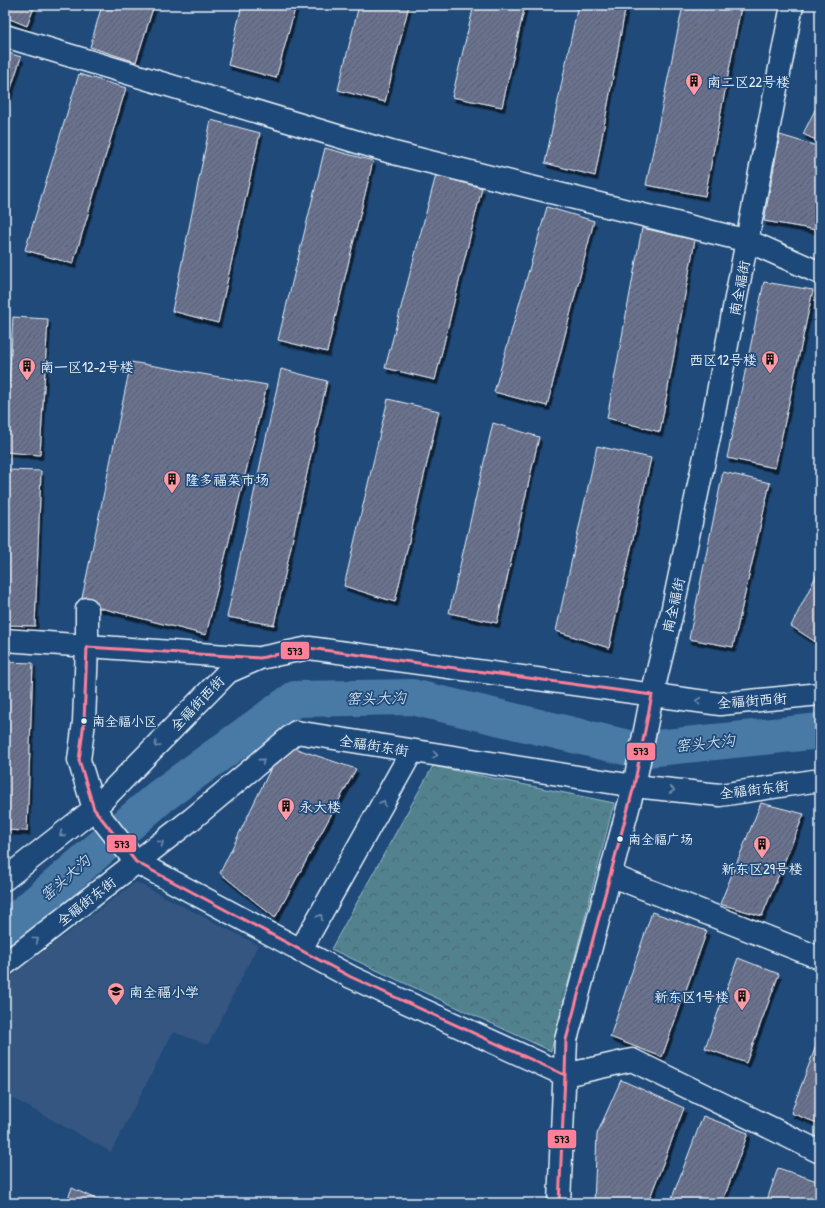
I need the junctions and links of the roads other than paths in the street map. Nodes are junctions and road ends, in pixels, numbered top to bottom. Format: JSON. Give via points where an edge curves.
{"nodes":[{"id":1,"x":792,"y":5,"type":"edge"},
{"id":2,"x":5,"y":36,"type":"edge"},
{"id":3,"x":748,"y":241,"type":"junction"},
{"id":4,"x":820,"y":272,"type":"edge"},
{"id":5,"x":87,"y":609,"type":"dead end"},
{"id":6,"x":5,"y":640,"type":"edge"},
{"id":7,"x":88,"y":647,"type":"junction"},
{"id":8,"x":260,"y":658,"type":"junction"},
{"id":9,"x":820,"y":694,"type":"edge"},
{"id":10,"x":652,"y":695,"type":"junction"},
{"id":11,"x":412,"y":751,"type":"junction"},
{"id":12,"x":820,"y":780,"type":"edge"},
{"id":13,"x":634,"y":786,"type":"junction"},
{"id":14,"x":94,"y":809,"type":"junction"},
{"id":15,"x":136,"y":862,"type":"junction"},
{"id":16,"x":610,"y":875,"type":"junction"},
{"id":17,"x":5,"y":879,"type":"edge"},
{"id":18,"x":300,"y":951,"type":"junction"},
{"id":19,"x":820,"y":958,"type":"edge"},
{"id":20,"x":5,"y":964,"type":"edge"},
{"id":21,"x":565,"y":1075,"type":"junction"},
{"id":22,"x":820,"y":1152,"type":"edge"},
{"id":23,"x":559,"y":1203,"type":"edge"}],
"edges":[{"from":1,"to":3,"type":"street","name":"南全福街"},
{"from":2,"to":3,"type":"street","via":[[394,153]]},
{"from":3,"to":4,"type":"street"},
{"from":3,"to":10,"type":"street","name":"南全福街","via":[[672,612]]},
{"from":5,"to":7,"type":"street"},
{"from":6,"to":7,"type":"street"},
{"from":7,"to":8,"type":"street"},
{"from":7,"to":14,"type":"street","via":[[79,760]]},
{"from":8,"to":10,"type":"street","name":"全福街西街","via":[[309,648]]},
{"from":8,"to":14,"type":"street","name":"全福街西街","one_way":true,"via":[[228,672]]},
{"from":9,"to":10,"type":"street","name":"全福街西街","one_way":true,"via":[[720,704]]},
{"from":10,"to":13,"type":"street","name":"南全福街"},
{"from":11,"to":13,"type":"street","name":"全福街东街","one_way":true},
{"from":15,"to":11,"type":"street","name":"全福街东街","one_way":true,"via":[[296,732]]},
{"from":18,"to":11,"type":"street","one_way":true},
{"from":13,"to":12,"type":"street","name":"全福街东街","one_way":true,"via":[[720,795]]},
{"from":13,"to":16,"type":"street","name":"南全福街"},
{"from":14,"to":15,"type":"street"},
{"from":14,"to":17,"type":"street","name":"全福街西街","one_way":true},
{"from":15,"to":18,"type":"street"},
{"from":20,"to":15,"type":"street","name":"全福街东街","one_way":true},
{"from":16,"to":19,"type":"street"},
{"from":16,"to":21,"type":"street","name":"南全福街","via":[[566,1040]]},
{"from":18,"to":21,"type":"street"},
{"from":21,"to":22,"type":"street","via":[[632,1060]]},
{"from":21,"to":23,"type":"street","name":"南全福街"}]}
